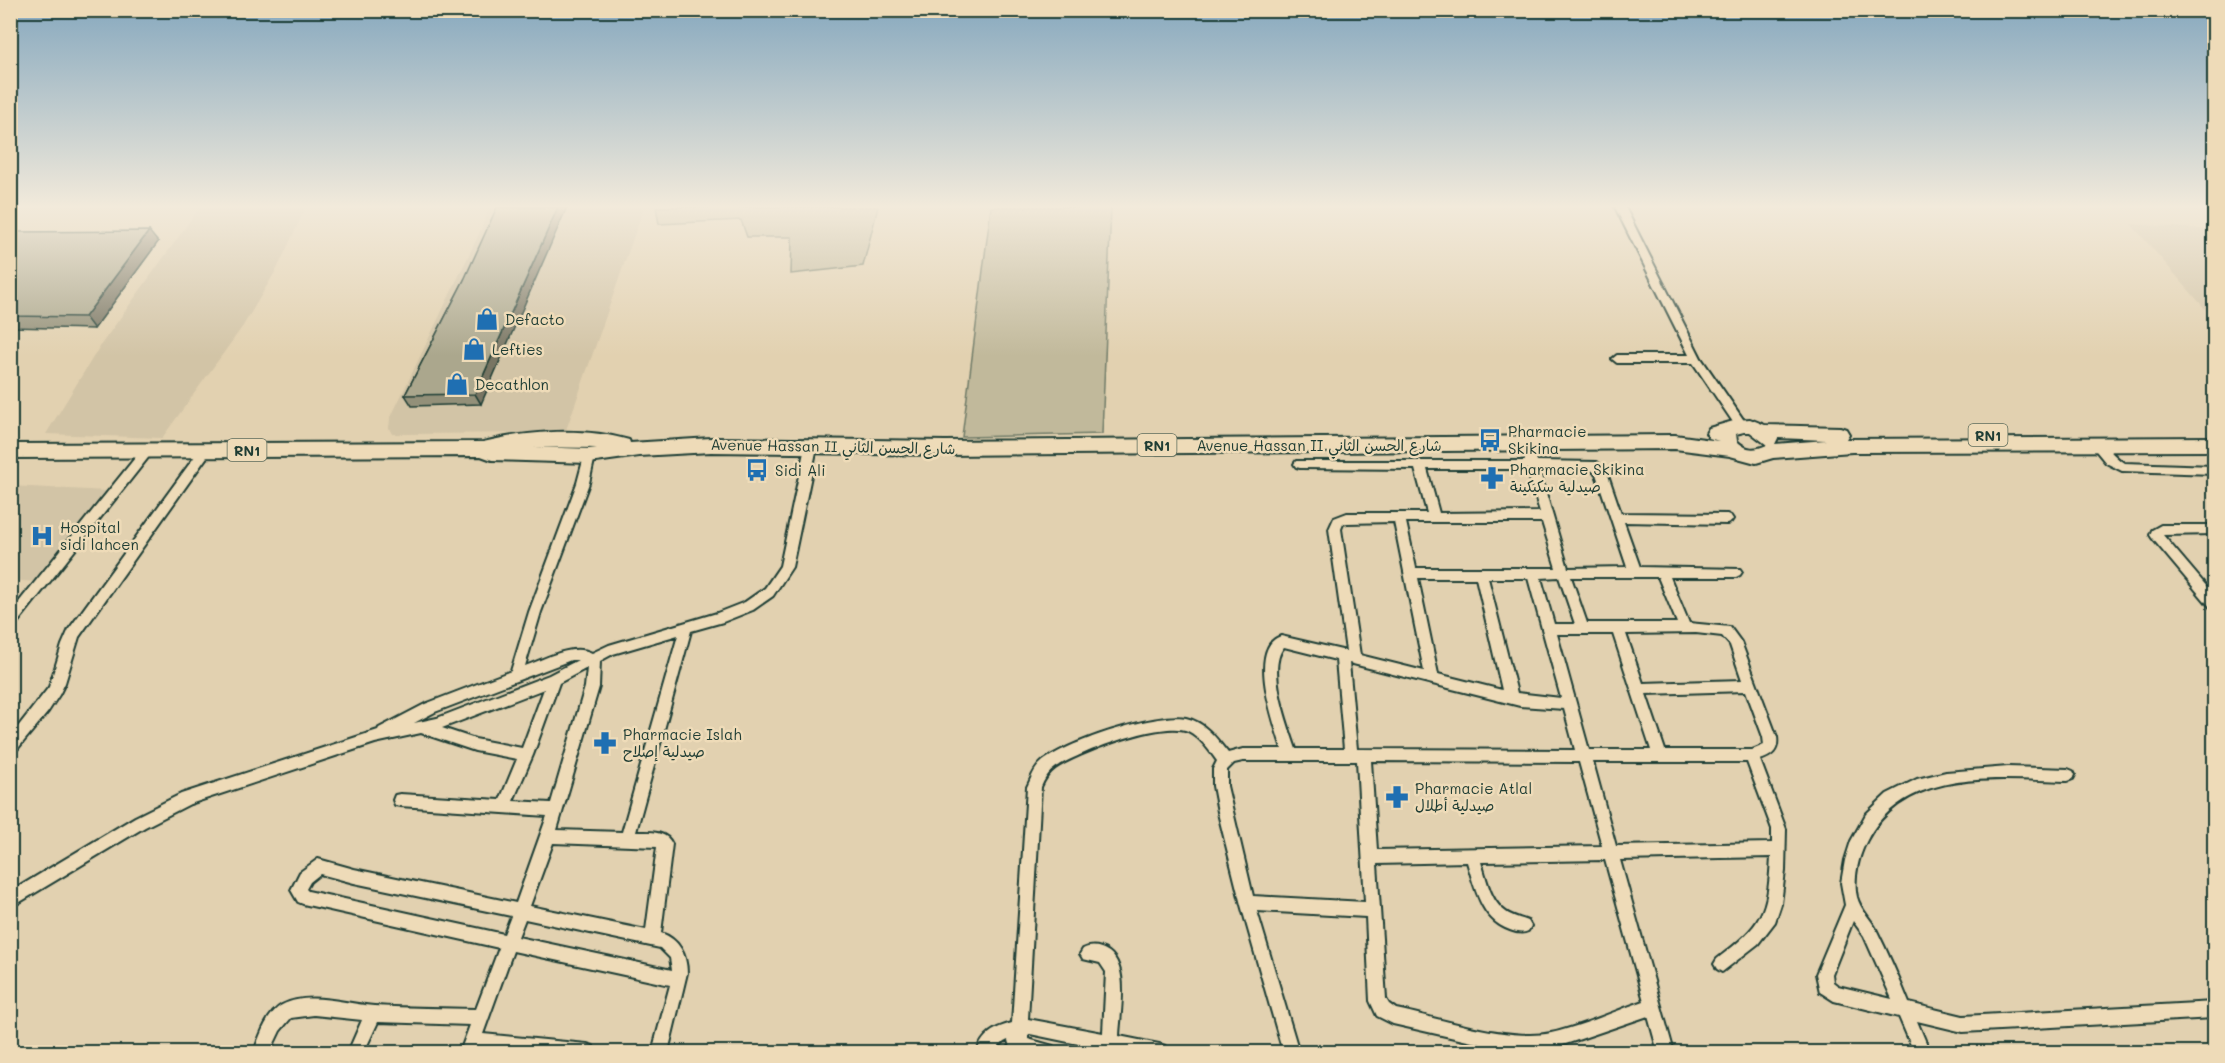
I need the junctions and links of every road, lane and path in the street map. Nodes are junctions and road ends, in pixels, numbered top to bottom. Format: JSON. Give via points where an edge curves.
{"nodes":[{"id":1,"x":1645,"y":257,"type":"edge"},
{"id":2,"x":1617,"y":359,"type":"dead end"},
{"id":3,"x":1696,"y":359,"type":"junction"},
{"id":4,"x":1734,"y":428,"type":"junction"},
{"id":5,"x":1761,"y":431,"type":"junction"},
{"id":6,"x":2214,"y":434,"type":"edge"},
{"id":7,"x":1675,"y":442,"type":"junction"},
{"id":8,"x":2096,"y":443,"type":"junction"},
{"id":9,"x":1526,"y":444,"type":"junction"},
{"id":10,"x":2214,"y":444,"type":"edge"},
{"id":11,"x":1401,"y":445,"type":"junction"},
{"id":12,"x":811,"y":447,"type":"junction"},
{"id":13,"x":592,"y":449,"type":"junction"},
{"id":14,"x":10,"y":450,"type":"edge"},
{"id":15,"x":1736,"y":450,"type":"junction"},
{"id":16,"x":147,"y":451,"type":"junction"},
{"id":17,"x":205,"y":451,"type":"junction"},
{"id":18,"x":1770,"y":451,"type":"junction"},
{"id":19,"x":1300,"y":464,"type":"dead end"},
{"id":20,"x":1405,"y":464,"type":"junction"},
{"id":21,"x":1420,"y":464,"type":"junction"},
{"id":22,"x":1531,"y":464,"type":"junction"},
{"id":23,"x":2214,"y":470,"type":"edge"},
{"id":24,"x":1434,"y":517,"type":"junction"},
{"id":25,"x":1546,"y":517,"type":"junction"},
{"id":26,"x":1616,"y":517,"type":"junction"},
{"id":27,"x":1399,"y":518,"type":"junction"},
{"id":28,"x":1727,"y":519,"type":"dead end"},
{"id":29,"x":2214,"y":529,"type":"edge"},
{"id":30,"x":1563,"y":572,"type":"junction"},
{"id":31,"x":1635,"y":572,"type":"junction"},
{"id":32,"x":1662,"y":572,"type":"junction"},
{"id":33,"x":1736,"y":572,"type":"dead end"},
{"id":34,"x":1411,"y":573,"type":"junction"},
{"id":35,"x":1533,"y":573,"type":"junction"},
{"id":36,"x":1481,"y":574,"type":"junction"},
{"id":37,"x":2214,"y":603,"type":"edge"},
{"id":38,"x":10,"y":623,"type":"edge"},
{"id":39,"x":686,"y":628,"type":"junction"},
{"id":40,"x":1684,"y":628,"type":"junction"},
{"id":41,"x":1549,"y":629,"type":"junction"},
{"id":42,"x":1583,"y":629,"type":"junction"},
{"id":43,"x":1618,"y":629,"type":"junction"},
{"id":44,"x":1348,"y":657,"type":"junction"},
{"id":45,"x":593,"y":659,"type":"junction"},
{"id":46,"x":516,"y":675,"type":"junction"},
{"id":47,"x":1432,"y":677,"type":"junction"},
{"id":48,"x":554,"y":679,"type":"junction"},
{"id":49,"x":1749,"y":685,"type":"junction"},
{"id":50,"x":1640,"y":688,"type":"junction"},
{"id":51,"x":1511,"y":698,"type":"junction"},
{"id":52,"x":1569,"y":704,"type":"junction"},
{"id":53,"x":422,"y":728,"type":"junction"},
{"id":54,"x":375,"y":737,"type":"junction"},
{"id":55,"x":10,"y":748,"type":"edge"},
{"id":56,"x":1585,"y":754,"type":"junction"},
{"id":57,"x":526,"y":755,"type":"junction"},
{"id":58,"x":1291,"y":755,"type":"junction"},
{"id":59,"x":1358,"y":755,"type":"junction"},
{"id":60,"x":1660,"y":756,"type":"junction"},
{"id":61,"x":1752,"y":756,"type":"junction"},
{"id":62,"x":1226,"y":761,"type":"junction"},
{"id":63,"x":2068,"y":775,"type":"dead end"},
{"id":64,"x":400,"y":800,"type":"dead end"},
{"id":65,"x":504,"y":807,"type":"junction"},
{"id":66,"x":556,"y":810,"type":"junction"},
{"id":67,"x":548,"y":836,"type":"junction"},
{"id":68,"x":627,"y":839,"type":"junction"},
{"id":69,"x":1779,"y":850,"type":"junction"},
{"id":70,"x":1609,"y":852,"type":"junction"},
{"id":71,"x":1472,"y":855,"type":"junction"},
{"id":72,"x":1370,"y":857,"type":"junction"},
{"id":73,"x":10,"y":901,"type":"edge"},
{"id":74,"x":1248,"y":903,"type":"junction"},
{"id":75,"x":1852,"y":905,"type":"junction"},
{"id":76,"x":1374,"y":910,"type":"junction"},
{"id":77,"x":520,"y":911,"type":"junction"},
{"id":78,"x":1523,"y":926,"type":"dead end"},
{"id":79,"x":653,"y":938,"type":"junction"},
{"id":80,"x":508,"y":942,"type":"junction"},
{"id":81,"x":1088,"y":954,"type":"dead end"},
{"id":82,"x":1722,"y":964,"type":"dead end"},
{"id":83,"x":679,"y":979,"type":"junction"},
{"id":84,"x":1653,"y":1006,"type":"junction"},
{"id":85,"x":1905,"y":1010,"type":"junction"},
{"id":86,"x":2214,"y":1010,"type":"edge"},
{"id":87,"x":373,"y":1014,"type":"junction"},
{"id":88,"x":480,"y":1017,"type":"junction"},
{"id":89,"x":1022,"y":1027,"type":"junction"},
{"id":90,"x":1005,"y":1033,"type":"junction"},
{"id":91,"x":470,"y":1047,"type":"edge"},
{"id":92,"x":1020,"y":1048,"type":"edge"},
{"id":93,"x":1110,"y":1048,"type":"edge"},
{"id":94,"x":577,"y":1052,"type":"edge"},
{"id":95,"x":261,"y":1053,"type":"edge"},
{"id":96,"x":356,"y":1053,"type":"edge"},
{"id":97,"x":660,"y":1053,"type":"edge"},
{"id":98,"x":985,"y":1053,"type":"edge"},
{"id":99,"x":1047,"y":1053,"type":"edge"},
{"id":100,"x":1159,"y":1053,"type":"edge"},
{"id":101,"x":1291,"y":1053,"type":"edge"},
{"id":102,"x":1666,"y":1053,"type":"edge"},
{"id":103,"x":1922,"y":1053,"type":"edge"}],
"edges":[{"from":1,"to":3,"type":"street"},
{"from":2,"to":3,"type":"street"},
{"from":3,"to":4,"type":"street"},
{"from":4,"to":5,"type":"main road","number":"RN1"},
{"from":4,"to":7,"type":"main road","name":"Avenue Hassan II شارع الحسن الثاني","number":"RN1"},
{"from":4,"to":15,"type":"main road","via":[[1726,437]]},
{"from":5,"to":6,"type":"main road","number":"RN1"},
{"from":5,"to":18,"type":"main road","via":[[1772,444]]},
{"from":7,"to":9,"type":"main road","name":"Avenue Hassan II شارع الحسن الثاني","number":"RN1"},
{"from":7,"to":15,"type":"main road","name":"Avenue Hassan II شارع الحسن الثاني","number":"RN1"},
{"from":8,"to":10,"type":"main road","number":"RN1"},
{"from":8,"to":18,"type":"main road","number":"RN1","via":[[1852,445]]},
{"from":8,"to":23,"type":"street","via":[[2122,467]]},
{"from":9,"to":11,"type":"main road","name":"Avenue Hassan II شارع الحسن الثاني","number":"RN1"},
{"from":9,"to":22,"type":"street"},
{"from":11,"to":12,"type":"main road","name":"Avenue Hassan II شارع الحسن الثاني","number":"RN1"},
{"from":11,"to":20,"type":"street"},
{"from":12,"to":13,"type":"main road","name":"Avenue Hassan II شارع الحسن الثاني","number":"RN1"},
{"from":12,"to":39,"type":"street","via":[[790,553],[777,583],[749,606]]},
{"from":13,"to":17,"type":"main road","number":"RN1","via":[[496,453],[483,449],[309,447]]},
{"from":13,"to":46,"type":"street"},
{"from":14,"to":16,"type":"main road","number":"RN1"},
{"from":15,"to":18,"type":"main road","number":"RN1","via":[[1755,457]]},
{"from":16,"to":17,"type":"main road","number":"RN1"},
{"from":16,"to":38,"type":"street"},
{"from":17,"to":55,"type":"street","via":[[80,625],[67,648],[52,694]]},
{"from":19,"to":20,"type":"street"},
{"from":20,"to":21,"type":"street"},
{"from":21,"to":22,"type":"street"},
{"from":21,"to":24,"type":"street"},
{"from":22,"to":25,"type":"street"},
{"from":22,"to":26,"type":"street","via":[[1599,468]]},
{"from":24,"to":25,"type":"street"},
{"from":24,"to":27,"type":"street"},
{"from":25,"to":30,"type":"street"},
{"from":26,"to":28,"type":"street"},
{"from":26,"to":31,"type":"street"},
{"from":27,"to":34,"type":"street"},
{"from":27,"to":44,"type":"street","via":[[1347,518],[1335,524]]},
{"from":29,"to":37,"type":"street","via":[[2162,530],[2156,535]]},
{"from":30,"to":31,"type":"street"},
{"from":30,"to":35,"type":"street"},
{"from":30,"to":42,"type":"street"},
{"from":31,"to":32,"type":"street"},
{"from":32,"to":33,"type":"street"},
{"from":32,"to":40,"type":"street"},
{"from":34,"to":36,"type":"street"},
{"from":34,"to":47,"type":"street"},
{"from":35,"to":36,"type":"street"},
{"from":35,"to":41,"type":"street"},
{"from":36,"to":51,"type":"street"},
{"from":39,"to":45,"type":"street","via":[[615,648]]},
{"from":39,"to":68,"type":"street"},
{"from":40,"to":43,"type":"street"},
{"from":40,"to":49,"type":"street","via":[[1719,629],[1729,634]]},
{"from":41,"to":42,"type":"street"},
{"from":41,"to":52,"type":"street"},
{"from":42,"to":43,"type":"street"},
{"from":43,"to":50,"type":"street"},
{"from":44,"to":47,"type":"street"},
{"from":44,"to":58,"type":"street","via":[[1285,641],[1274,649],[1273,693]]},
{"from":44,"to":59,"type":"street"},
{"from":45,"to":46,"type":"street","via":[[583,654],[571,655]]},
{"from":45,"to":48,"type":"street"},
{"from":45,"to":66,"type":"street","via":[[594,681]]},
{"from":46,"to":54,"type":"street","via":[[430,708]]},
{"from":47,"to":51,"type":"street"},
{"from":48,"to":53,"type":"street"},
{"from":48,"to":57,"type":"street"},
{"from":49,"to":50,"type":"street"},
{"from":49,"to":61,"type":"street","via":[[1772,741],[1765,753]]},
{"from":50,"to":60,"type":"street"},
{"from":51,"to":52,"type":"street"},
{"from":52,"to":56,"type":"street"},
{"from":53,"to":54,"type":"street"},
{"from":53,"to":57,"type":"street","via":[[475,745]]},
{"from":54,"to":73,"type":"street","via":[[168,807]]},
{"from":56,"to":59,"type":"street"},
{"from":56,"to":60,"type":"street"},
{"from":56,"to":70,"type":"street"},
{"from":57,"to":65,"type":"street"},
{"from":58,"to":59,"type":"street"},
{"from":58,"to":62,"type":"street","via":[[1243,755]]},
{"from":59,"to":72,"type":"street"},
{"from":60,"to":61,"type":"street"},
{"from":61,"to":69,"type":"street","via":[[1779,829]]},
{"from":62,"to":74,"type":"street","via":[[1219,780]]},
{"from":62,"to":89,"type":"street","via":[[1194,727],[1164,722],[1071,754],[1048,765],[1040,774],[1034,787]]},
{"from":63,"to":75,"type":"street","via":[[1945,777],[1899,795],[1884,805],[1859,838],[1850,870]]},
{"from":64,"to":65,"type":"street"},
{"from":65,"to":66,"type":"street"},
{"from":66,"to":67,"type":"street"},
{"from":67,"to":68,"type":"street"},
{"from":67,"to":77,"type":"street"},
{"from":68,"to":79,"type":"street","via":[[658,839],[665,844]]},
{"from":69,"to":70,"type":"street"},
{"from":69,"to":82,"type":"street","via":[[1773,912],[1751,943]]},
{"from":70,"to":71,"type":"street"},
{"from":70,"to":84,"type":"street"},
{"from":71,"to":72,"type":"street"},
{"from":71,"to":78,"type":"street","via":[[1491,910],[1504,921]]},
{"from":72,"to":76,"type":"street"},
{"from":74,"to":76,"type":"street"},
{"from":74,"to":101,"type":"street"},
{"from":75,"to":85,"type":"street","via":[[1869,931]]},
{"from":75,"to":85,"type":"street","via":[[1824,974],[1826,986],[1834,993]]},
{"from":76,"to":84,"type":"street","via":[[1378,1001],[1393,1016],[1536,1044]]},
{"from":77,"to":79,"type":"street"},
{"from":77,"to":80,"type":"street"},
{"from":77,"to":80,"type":"street","via":[[318,866],[298,890],[303,897],[339,906]]},
{"from":79,"to":83,"type":"street","via":[[674,950],[680,963]]},
{"from":80,"to":83,"type":"street"},
{"from":80,"to":88,"type":"street"},
{"from":81,"to":93,"type":"street","via":[[1104,955],[1114,972]]},
{"from":83,"to":97,"type":"street"},
{"from":84,"to":102,"type":"street"},
{"from":85,"to":86,"type":"street","via":[[1963,1024]]},
{"from":85,"to":103,"type":"street"},
{"from":87,"to":88,"type":"street"},
{"from":87,"to":95,"type":"street","via":[[290,1009],[280,1017]]},
{"from":87,"to":96,"type":"street"},
{"from":88,"to":91,"type":"street"},
{"from":89,"to":90,"type":"street"},
{"from":89,"to":92,"type":"street"},
{"from":89,"to":93,"type":"street","via":[[1040,1026]]},
{"from":90,"to":92,"type":"street"},
{"from":90,"to":98,"type":"street","via":[[993,1039]]},
{"from":91,"to":94,"type":"street"},
{"from":92,"to":99,"type":"street"},
{"from":93,"to":100,"type":"street"}]}
